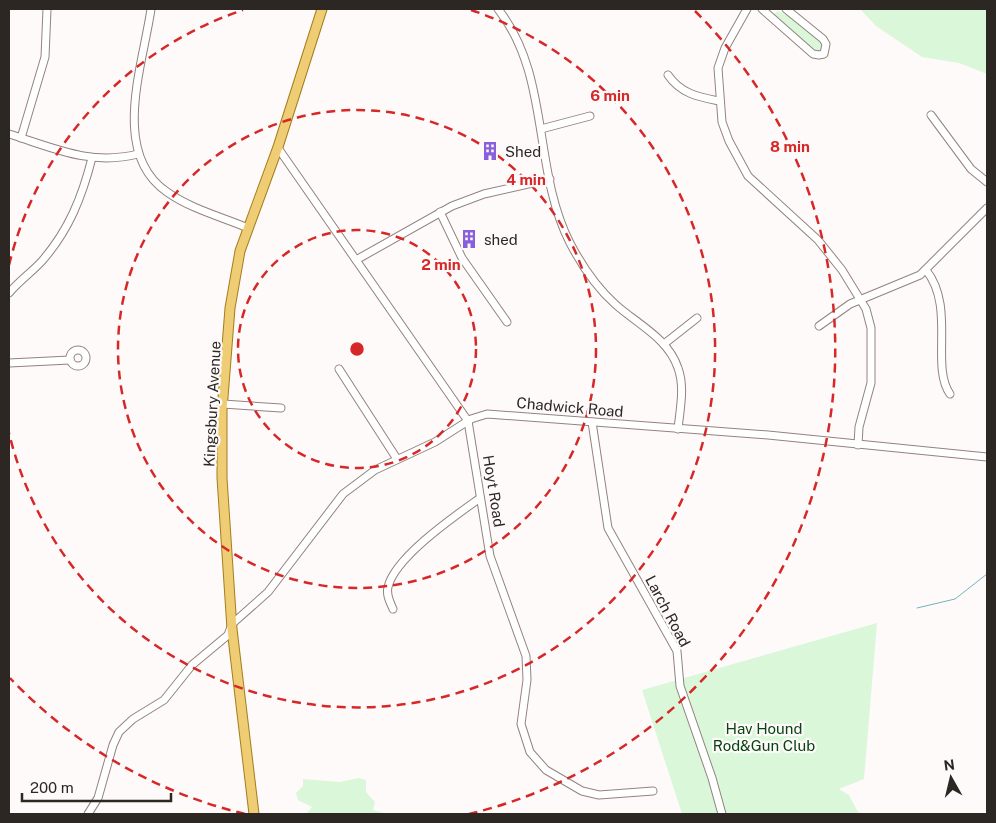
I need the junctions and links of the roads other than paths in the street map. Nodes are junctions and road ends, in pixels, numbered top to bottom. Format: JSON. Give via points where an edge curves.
{"nodes":[{"id":1,"x":47,"y":9,"type":"edge"},
{"id":2,"x":151,"y":9,"type":"edge"},
{"id":3,"x":322,"y":9,"type":"edge"},
{"id":4,"x":498,"y":9,"type":"edge"},
{"id":5,"x":746,"y":9,"type":"edge"},
{"id":6,"x":762,"y":9,"type":"edge"},
{"id":7,"x":786,"y":9,"type":"edge"},
{"id":8,"x":668,"y":75,"type":"dead end"},
{"id":9,"x":719,"y":101,"type":"junction"},
{"id":10,"x":930,"y":115,"type":"dead end"},
{"id":11,"x":590,"y":116,"type":"dead end"},
{"id":12,"x":541,"y":129,"type":"junction"},
{"id":13,"x":9,"y":134,"type":"edge"},
{"id":14,"x":21,"y":138,"type":"junction"},
{"id":15,"x":278,"y":148,"type":"junction"},
{"id":16,"x":138,"y":154,"type":"junction"},
{"id":17,"x":92,"y":158,"type":"junction"},
{"id":18,"x":550,"y":179,"type":"junction"},
{"id":19,"x":987,"y":182,"type":"edge"},
{"id":20,"x":987,"y":208,"type":"edge"},
{"id":21,"x":440,"y":212,"type":"junction"},
{"id":22,"x":248,"y":228,"type":"junction"},
{"id":23,"x":356,"y":260,"type":"junction"},
{"id":24,"x":926,"y":270,"type":"junction"},
{"id":25,"x":9,"y":292,"type":"edge"},
{"id":26,"x":861,"y":300,"type":"junction"},
{"id":27,"x":697,"y":318,"type":"dead end"},
{"id":28,"x":507,"y":322,"type":"dead end"},
{"id":29,"x":819,"y":326,"type":"dead end"},
{"id":30,"x":664,"y":344,"type":"junction"},
{"id":31,"x":70,"y":360,"type":"dead end"},
{"id":32,"x":9,"y":363,"type":"edge"},
{"id":33,"x":339,"y":369,"type":"dead end"},
{"id":34,"x":950,"y":394,"type":"dead end"},
{"id":35,"x":223,"y":404,"type":"junction"},
{"id":36,"x":280,"y":408,"type":"dead end"},
{"id":37,"x":468,"y":421,"type":"junction"},
{"id":38,"x":592,"y":422,"type":"junction"},
{"id":39,"x":678,"y":428,"type":"junction"},
{"id":40,"x":858,"y":445,"type":"junction"},
{"id":41,"x":987,"y":457,"type":"edge"},
{"id":42,"x":397,"y":459,"type":"junction"},
{"id":43,"x":480,"y":498,"type":"junction"},
{"id":44,"x":393,"y":609,"type":"dead end"},
{"id":45,"x":232,"y":624,"type":"junction"},
{"id":46,"x":653,"y":791,"type":"dead end"},
{"id":47,"x":88,"y":814,"type":"edge"},
{"id":48,"x":254,"y":814,"type":"edge"},
{"id":49,"x":722,"y":814,"type":"edge"}],
"edges":[{"from":1,"to":14,"type":"street","via":[[46,57]]},
{"from":2,"to":16,"type":"street","via":[[133,124]]},
{"from":3,"to":15,"type":"main road","name":"Kingsbury Avenue"},
{"from":4,"to":12,"type":"street","via":[[524,52]]},
{"from":5,"to":9,"type":"street","via":[[718,68]]},
{"from":6,"to":7,"type":"street","via":[[813,54],[824,54],[826,44],[823,39]]},
{"from":8,"to":9,"type":"street","via":[[680,89],[691,95]]},
{"from":9,"to":26,"type":"street","via":[[725,132],[748,176],[818,240]]},
{"from":10,"to":19,"type":"street","via":[[971,169]]},
{"from":11,"to":12,"type":"street"},
{"from":12,"to":18,"type":"street"},
{"from":13,"to":14,"type":"street"},
{"from":14,"to":17,"type":"street"},
{"from":15,"to":22,"type":"main road","name":"Kingsbury Avenue"},
{"from":15,"to":23,"type":"street","name":"Hoyt Road"},
{"from":16,"to":17,"type":"street","via":[[115,159]]},
{"from":16,"to":22,"type":"street","via":[[150,176],[167,192]]},
{"from":17,"to":25,"type":"street","via":[[85,188],[70,223],[41,262]]},
{"from":18,"to":21,"type":"street","via":[[484,194]]},
{"from":18,"to":30,"type":"street","via":[[563,228],[586,269],[614,303]]},
{"from":20,"to":24,"type":"street"},
{"from":21,"to":23,"type":"street"},
{"from":21,"to":28,"type":"street","via":[[462,258]]},
{"from":22,"to":35,"type":"main road","name":"Kingsbury Avenue","via":[[234,280]]},
{"from":23,"to":37,"type":"street","name":"Hoyt Road"},
{"from":24,"to":26,"type":"street"},
{"from":24,"to":34,"type":"street","via":[[932,278],[942,316],[943,382]]},
{"from":26,"to":29,"type":"street"},
{"from":26,"to":40,"type":"street","via":[[871,328],[871,383],[859,427]]},
{"from":27,"to":30,"type":"street"},
{"from":30,"to":39,"type":"street","via":[[675,360],[680,378]]},
{"from":31,"to":32,"type":"street"},
{"from":33,"to":42,"type":"street"},
{"from":35,"to":36,"type":"street"},
{"from":35,"to":45,"type":"main road","name":"Kingsbury Avenue","via":[[222,478]]},
{"from":37,"to":38,"type":"street","name":"Chadwick Road","via":[[487,414]]},
{"from":37,"to":42,"type":"street","name":"Chadwick Road","via":[[435,442]]},
{"from":37,"to":43,"type":"street","name":"Hoyt Road"},
{"from":38,"to":39,"type":"street","name":"Chadwick Road"},
{"from":38,"to":49,"type":"street","name":"Larch Road","via":[[608,528],[677,651],[680,686]]},
{"from":39,"to":40,"type":"street","name":"Chadwick Road"},
{"from":40,"to":41,"type":"street","name":"Chadwick Road"},
{"from":42,"to":45,"type":"street","name":"Chadwick Road","via":[[365,475],[343,494],[268,592]]},
{"from":43,"to":44,"type":"street","via":[[400,564],[388,588]]},
{"from":43,"to":46,"type":"street","name":"Hoyt Road","via":[[494,571],[525,651],[527,680],[521,724],[530,752],[546,770],[582,791],[599,795]]},
{"from":45,"to":47,"type":"street","name":"Chadwick Road","via":[[228,634],[192,665],[164,700],[119,732],[98,798]]},
{"from":45,"to":48,"type":"main road","name":"Kingsbury Avenue"}]}
